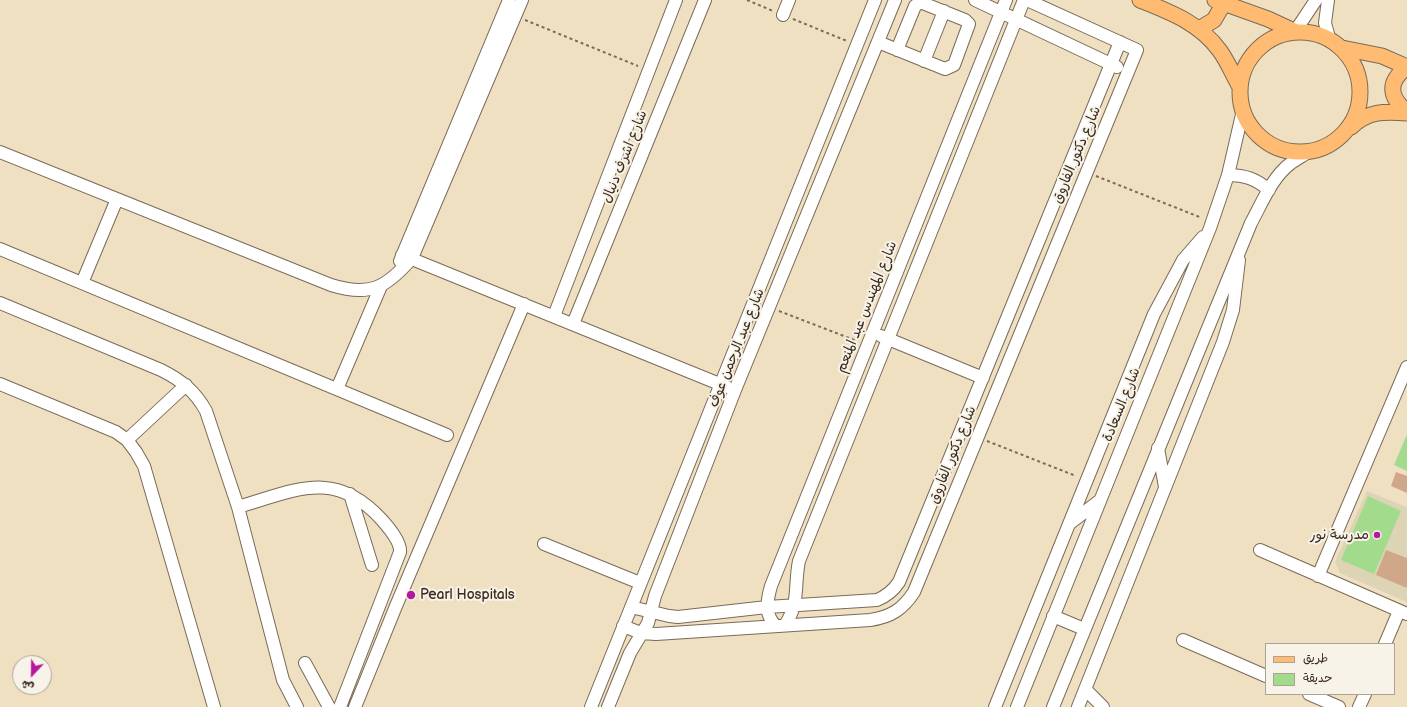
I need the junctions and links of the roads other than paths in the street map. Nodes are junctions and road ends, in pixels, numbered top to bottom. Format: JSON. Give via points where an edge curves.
{"nodes":[{"id":1,"x":508,"y":0,"type":"edge"},
{"id":2,"x":522,"y":0,"type":"edge"},
{"id":3,"x":676,"y":0,"type":"edge"},
{"id":4,"x":705,"y":0,"type":"edge"},
{"id":5,"x":789,"y":0,"type":"edge"},
{"id":6,"x":875,"y":0,"type":"edge"},
{"id":7,"x":895,"y":0,"type":"edge"},
{"id":8,"x":975,"y":0,"type":"edge"},
{"id":9,"x":1006,"y":0,"type":"edge"},
{"id":10,"x":1024,"y":0,"type":"edge"},
{"id":11,"x":1027,"y":0,"type":"edge"},
{"id":12,"x":1140,"y":0,"type":"edge"},
{"id":13,"x":1316,"y":0,"type":"edge"},
{"id":14,"x":1328,"y":0,"type":"edge"},
{"id":15,"x":1220,"y":2,"type":"edge"},
{"id":16,"x":944,"y":11,"type":"junction"},
{"id":17,"x":1001,"y":12,"type":"junction"},
{"id":18,"x":783,"y":15,"type":"road end"},
{"id":19,"x":1016,"y":19,"type":"junction"},
{"id":20,"x":1199,"y":28,"type":"junction"},
{"id":21,"x":1295,"y":31,"type":"junction"},
{"id":22,"x":878,"y":42,"type":"junction"},
{"id":23,"x":1120,"y":42,"type":"junction"},
{"id":24,"x":1336,"y":44,"type":"junction"},
{"id":25,"x":897,"y":50,"type":"junction"},
{"id":26,"x":924,"y":61,"type":"junction"},
{"id":27,"x":1111,"y":64,"type":"junction"},
{"id":28,"x":1407,"y":67,"type":"edge"},
{"id":29,"x":1128,"y":72,"type":"junction"},
{"id":30,"x":1240,"y":87,"type":"junction"},
{"id":31,"x":1243,"y":110,"type":"junction"},
{"id":32,"x":1407,"y":112,"type":"edge"},
{"id":33,"x":1348,"y":129,"type":"junction"},
{"id":34,"x":1310,"y":151,"type":"junction"},
{"id":35,"x":0,"y":152,"type":"edge"},
{"id":36,"x":1228,"y":175,"type":"junction"},
{"id":37,"x":1269,"y":190,"type":"junction"},
{"id":38,"x":116,"y":199,"type":"junction"},
{"id":39,"x":1211,"y":225,"type":"junction"},
{"id":40,"x":1241,"y":245,"type":"junction"},
{"id":41,"x":0,"y":249,"type":"edge"},
{"id":42,"x":407,"y":256,"type":"junction"},
{"id":43,"x":82,"y":283,"type":"junction"},
{"id":44,"x":381,"y":286,"type":"junction"},
{"id":45,"x":0,"y":303,"type":"edge"},
{"id":46,"x":524,"y":304,"type":"junction"},
{"id":47,"x":554,"y":316,"type":"junction"},
{"id":48,"x":573,"y":324,"type":"junction"},
{"id":49,"x":872,"y":333,"type":"junction"},
{"id":50,"x":888,"y":339,"type":"junction"},
{"id":51,"x":1407,"y":368,"type":"edge"},
{"id":52,"x":983,"y":378,"type":"junction"},
{"id":53,"x":0,"y":384,"type":"edge"},
{"id":54,"x":719,"y":384,"type":"junction"},
{"id":55,"x":186,"y":385,"type":"junction"},
{"id":56,"x":337,"y":389,"type":"junction"},
{"id":57,"x":736,"y":390,"type":"junction"},
{"id":58,"x":447,"y":434,"type":"dead end"},
{"id":59,"x":127,"y":440,"type":"junction"},
{"id":60,"x":1158,"y":448,"type":"junction"},
{"id":61,"x":1165,"y":488,"type":"junction"},
{"id":62,"x":350,"y":494,"type":"junction"},
{"id":63,"x":1100,"y":500,"type":"junction"},
{"id":64,"x":238,"y":507,"type":"junction"},
{"id":65,"x":1069,"y":525,"type":"junction"},
{"id":66,"x":544,"y":544,"type":"dead end"},
{"id":67,"x":1260,"y":550,"type":"dead end"},
{"id":68,"x":372,"y":565,"type":"dead end"},
{"id":69,"x":1318,"y":576,"type":"junction"},
{"id":70,"x":899,"y":582,"type":"junction"},
{"id":71,"x":640,"y":583,"type":"junction"},
{"id":72,"x":914,"y":592,"type":"junction"},
{"id":73,"x":382,"y":599,"type":"junction"},
{"id":74,"x":396,"y":606,"type":"junction"},
{"id":75,"x":631,"y":606,"type":"junction"},
{"id":76,"x":794,"y":606,"type":"junction"},
{"id":77,"x":767,"y":607,"type":"junction"},
{"id":78,"x":652,"y":611,"type":"junction"},
{"id":79,"x":1403,"y":613,"type":"edge"},
{"id":80,"x":1054,"y":616,"type":"junction"},
{"id":81,"x":374,"y":619,"type":"junction"},
{"id":82,"x":389,"y":625,"type":"junction"},
{"id":83,"x":780,"y":625,"type":"junction"},
{"id":84,"x":623,"y":626,"type":"junction"},
{"id":85,"x":1084,"y":629,"type":"junction"},
{"id":86,"x":641,"y":633,"type":"junction"},
{"id":87,"x":1184,"y":640,"type":"dead end"},
{"id":88,"x":1386,"y":643,"type":"edge"},
{"id":89,"x":304,"y":663,"type":"dead end"},
{"id":90,"x":1265,"y":676,"type":"edge"},
{"id":91,"x":1085,"y":689,"type":"junction"},
{"id":92,"x":1311,"y":695,"type":"edge"},
{"id":93,"x":1365,"y":695,"type":"edge"},
{"id":94,"x":214,"y":707,"type":"edge"},
{"id":95,"x":297,"y":707,"type":"edge"},
{"id":96,"x":328,"y":707,"type":"edge"},
{"id":97,"x":340,"y":707,"type":"edge"},
{"id":98,"x":355,"y":707,"type":"edge"},
{"id":99,"x":591,"y":707,"type":"edge"},
{"id":100,"x":608,"y":707,"type":"edge"},
{"id":101,"x":995,"y":707,"type":"edge"},
{"id":102,"x":1017,"y":707,"type":"edge"},
{"id":103,"x":1053,"y":707,"type":"edge"},
{"id":104,"x":1078,"y":707,"type":"edge"},
{"id":105,"x":1103,"y":707,"type":"edge"},
{"id":106,"x":1339,"y":707,"type":"edge"},
{"id":107,"x":1359,"y":707,"type":"edge"}],
"edges":[{"from":1,"to":42,"type":"street"},
{"from":2,"to":42,"type":"street"},
{"from":3,"to":47,"type":"street","name":"شارع اشرف دنيال"},
{"from":4,"to":48,"type":"street","name":"شارع اشرف دنيال"},
{"from":5,"to":18,"type":"street"},
{"from":6,"to":54,"type":"street","name":"شارع عبد الرحمن عوف"},
{"from":7,"to":22,"type":"street","name":"شارع عبد الرحمن عوف"},
{"from":8,"to":17,"type":"street"},
{"from":9,"to":17,"type":"street","name":"شارع المهندس عبد المنعم"},
{"from":10,"to":19,"type":"street"},
{"from":11,"to":23,"type":"street"},
{"from":12,"to":20,"type":"main road","via":[[1181,17]]},
{"from":13,"to":21,"type":"street"},
{"from":14,"to":24,"type":"street","via":[[1325,23]]},
{"from":15,"to":20,"type":"main road","via":[[1214,20]]},
{"from":15,"to":21,"type":"main road"},
{"from":16,"to":25,"type":"street","via":[[920,2]]},
{"from":16,"to":26,"type":"street"},
{"from":16,"to":26,"type":"street","via":[[969,24],[954,65],[945,69]]},
{"from":17,"to":19,"type":"street"},
{"from":17,"to":49,"type":"street","name":"شارع المهندس عبد المنعم"},
{"from":19,"to":27,"type":"street"},
{"from":19,"to":50,"type":"street"},
{"from":20,"to":30,"type":"main road","via":[[1221,52]]},
{"from":21,"to":24,"type":"main road","via":[[1312,33]]},
{"from":21,"to":30,"type":"main road","via":[[1274,37],[1257,49],[1242,73]]},
{"from":22,"to":25,"type":"street"},
{"from":22,"to":57,"type":"street","name":"شارع عبد الرحمن عوف"},
{"from":23,"to":27,"type":"street","name":"شارع دكتور الفاروق"},
{"from":23,"to":29,"type":"street","name":"شارع دكتور الفاروق","via":[[1137,50]]},
{"from":24,"to":28,"type":"main road","via":[[1382,56]]},
{"from":24,"to":33,"type":"main road","via":[[1357,68],[1361,94],[1355,118]]},
{"from":25,"to":26,"type":"street"},
{"from":27,"to":29,"type":"street"},
{"from":27,"to":52,"type":"street","name":"شارع دكتور الفاروق"},
{"from":28,"to":32,"type":"main road","via":[[1395,79],[1393,91],[1397,104]]},
{"from":29,"to":72,"type":"street","name":"شارع دكتور الفاروق"},
{"from":30,"to":31,"type":"main road"},
{"from":31,"to":34,"type":"main road","via":[[1250,125],[1258,134],[1276,147],[1293,152]]},
{"from":31,"to":36,"type":"street","name":"شارع السعادة"},
{"from":32,"to":33,"type":"main road","via":[[1374,113],[1360,118]]},
{"from":33,"to":34,"type":"main road","via":[[1338,140]]},
{"from":34,"to":37,"type":"street","via":[[1290,164]]},
{"from":35,"to":38,"type":"street"},
{"from":36,"to":37,"type":"street","via":[[1250,177]]},
{"from":36,"to":39,"type":"street","name":"شارع السعادة"},
{"from":37,"to":40,"type":"street"},
{"from":38,"to":43,"type":"street"},
{"from":38,"to":44,"type":"street","via":[[347,290]]},
{"from":39,"to":63,"type":"street","name":"شارع السعادة"},
{"from":39,"to":65,"type":"street","via":[[1183,260],[1162,296]]},
{"from":40,"to":60,"type":"street"},
{"from":40,"to":61,"type":"street","via":[[1236,294],[1229,326]]},
{"from":41,"to":43,"type":"street"},
{"from":42,"to":44,"type":"street","via":[[395,278]]},
{"from":42,"to":46,"type":"street"},
{"from":43,"to":56,"type":"street"},
{"from":44,"to":56,"type":"street"},
{"from":45,"to":55,"type":"street","via":[[161,370]]},
{"from":46,"to":47,"type":"street"},
{"from":46,"to":74,"type":"street"},
{"from":47,"to":48,"type":"street"},
{"from":48,"to":54,"type":"street"},
{"from":49,"to":50,"type":"street"},
{"from":49,"to":77,"type":"street","name":"شارع المهندس عبد المنعم","via":[[771,586]]},
{"from":50,"to":52,"type":"street"},
{"from":50,"to":76,"type":"street","via":[[800,561]]},
{"from":51,"to":69,"type":"street"},
{"from":52,"to":70,"type":"street","name":"شارع دكتور الفاروق"},
{"from":53,"to":59,"type":"street","via":[[105,426]]},
{"from":54,"to":57,"type":"street"},
{"from":54,"to":71,"type":"street","name":"شارع عبد الرحمن عوف"},
{"from":55,"to":59,"type":"street"},
{"from":55,"to":64,"type":"street","via":[[206,411]]},
{"from":56,"to":58,"type":"street"},
{"from":57,"to":78,"type":"street","name":"شارع عبد الرحمن عوف","via":[[658,588]]},
{"from":59,"to":94,"type":"street","via":[[144,466]]},
{"from":60,"to":61,"type":"street"},
{"from":60,"to":85,"type":"street"},
{"from":61,"to":91,"type":"street"},
{"from":62,"to":64,"type":"street","via":[[328,488],[305,488]]},
{"from":62,"to":68,"type":"street"},
{"from":62,"to":73,"type":"street","via":[[375,512],[400,546]]},
{"from":63,"to":65,"type":"street"},
{"from":63,"to":80,"type":"street","name":"شارع السعادة"},
{"from":64,"to":95,"type":"street","via":[[283,680]]},
{"from":65,"to":101,"type":"street"},
{"from":66,"to":71,"type":"street"},
{"from":67,"to":69,"type":"street"},
{"from":69,"to":79,"type":"street"},
{"from":70,"to":72,"type":"street"},
{"from":70,"to":76,"type":"street","name":"شارع دكتور الفاروق","via":[[886,597],[877,600]]},
{"from":71,"to":75,"type":"street","name":"شارع عبد الرحمن عوف"},
{"from":72,"to":83,"type":"street","name":"شارع دكتور الفاروق","via":[[907,603],[884,618]]},
{"from":73,"to":74,"type":"street"},
{"from":73,"to":81,"type":"street"},
{"from":74,"to":82,"type":"street"},
{"from":75,"to":78,"type":"street","name":"شارع دكتور الفاروق"},
{"from":75,"to":84,"type":"street","name":"شارع عبد الرحمن عوف"},
{"from":76,"to":77,"type":"street","name":"شارع دكتور الفاروق"},
{"from":76,"to":83,"type":"street"},
{"from":77,"to":78,"type":"street","name":"شارع دكتور الفاروق","via":[[678,617]]},
{"from":77,"to":83,"type":"street","via":[[769,618]]},
{"from":78,"to":86,"type":"street","name":"شارع عبد الرحمن عوف"},
{"from":79,"to":88,"type":"street"},
{"from":80,"to":85,"type":"street"},
{"from":80,"to":102,"type":"street","name":"شارع السعادة"},
{"from":81,"to":82,"type":"street"},
{"from":81,"to":97,"type":"street"},
{"from":82,"to":98,"type":"street"},
{"from":83,"to":86,"type":"street","name":"شارع دكتور الفاروق"},
{"from":84,"to":86,"type":"street","name":"شارع دكتور الفاروق"},
{"from":84,"to":99,"type":"street","name":"شارع عبد الرحمن عوف"},
{"from":85,"to":103,"type":"street"},
{"from":86,"to":100,"type":"street","name":"شارع عبد الرحمن عوف","via":[[630,652]]},
{"from":87,"to":90,"type":"street"},
{"from":89,"to":96,"type":"street"},
{"from":91,"to":104,"type":"street"},
{"from":91,"to":105,"type":"street"},
{"from":92,"to":106,"type":"street"},
{"from":93,"to":107,"type":"street"}]}
